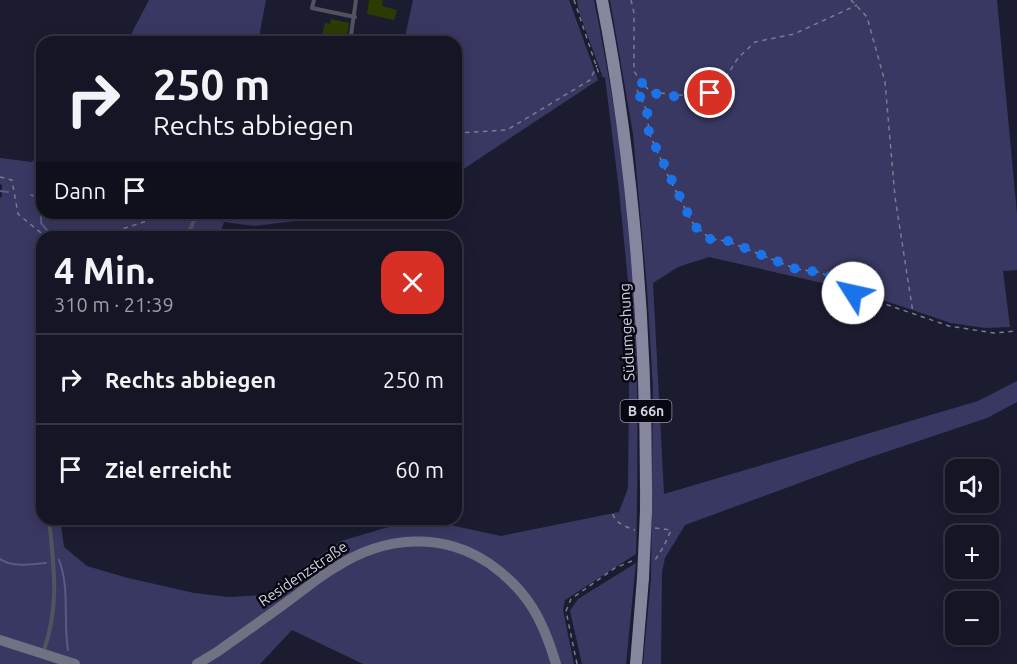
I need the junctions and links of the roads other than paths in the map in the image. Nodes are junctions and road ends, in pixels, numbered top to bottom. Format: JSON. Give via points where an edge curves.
{"nodes":[{"id":1,"x":314,"y":0,"type":"edge"},
{"id":2,"x":356,"y":0,"type":"edge"},
{"id":3,"x":602,"y":0,"type":"edge"},
{"id":4,"x":355,"y":17,"type":"junction"},
{"id":5,"x":351,"y":36,"type":"edge"},
{"id":6,"x":50,"y":525,"type":"edge"},
{"id":7,"x":0,"y":640,"type":"edge"},
{"id":8,"x":42,"y":654,"type":"junction"},
{"id":9,"x":75,"y":664,"type":"edge"},
{"id":10,"x":197,"y":664,"type":"edge"},
{"id":11,"x":556,"y":664,"type":"edge"},
{"id":12,"x":636,"y":664,"type":"edge"}],
"edges":[{"from":1,"to":4,"type":"lane","via":[[312,8]]},
{"from":2,"to":4,"type":"lane"},
{"from":3,"to":12,"type":"main road","name":"Südumgehung","number":"B 66n","bridge":true,"via":[[630,171],[642,310],[646,512]]},
{"from":4,"to":5,"type":"lane"},
{"from":6,"to":8,"type":"lane","via":[[55,579],[53,616]]},
{"from":7,"to":8,"type":"main road"},
{"from":8,"to":9,"type":"main road"},
{"from":10,"to":11,"type":"main road","name":"Residenzstraße","via":[[336,566],[363,553],[408,541],[434,542],[472,552],[505,575],[525,595],[538,616]]}]}
